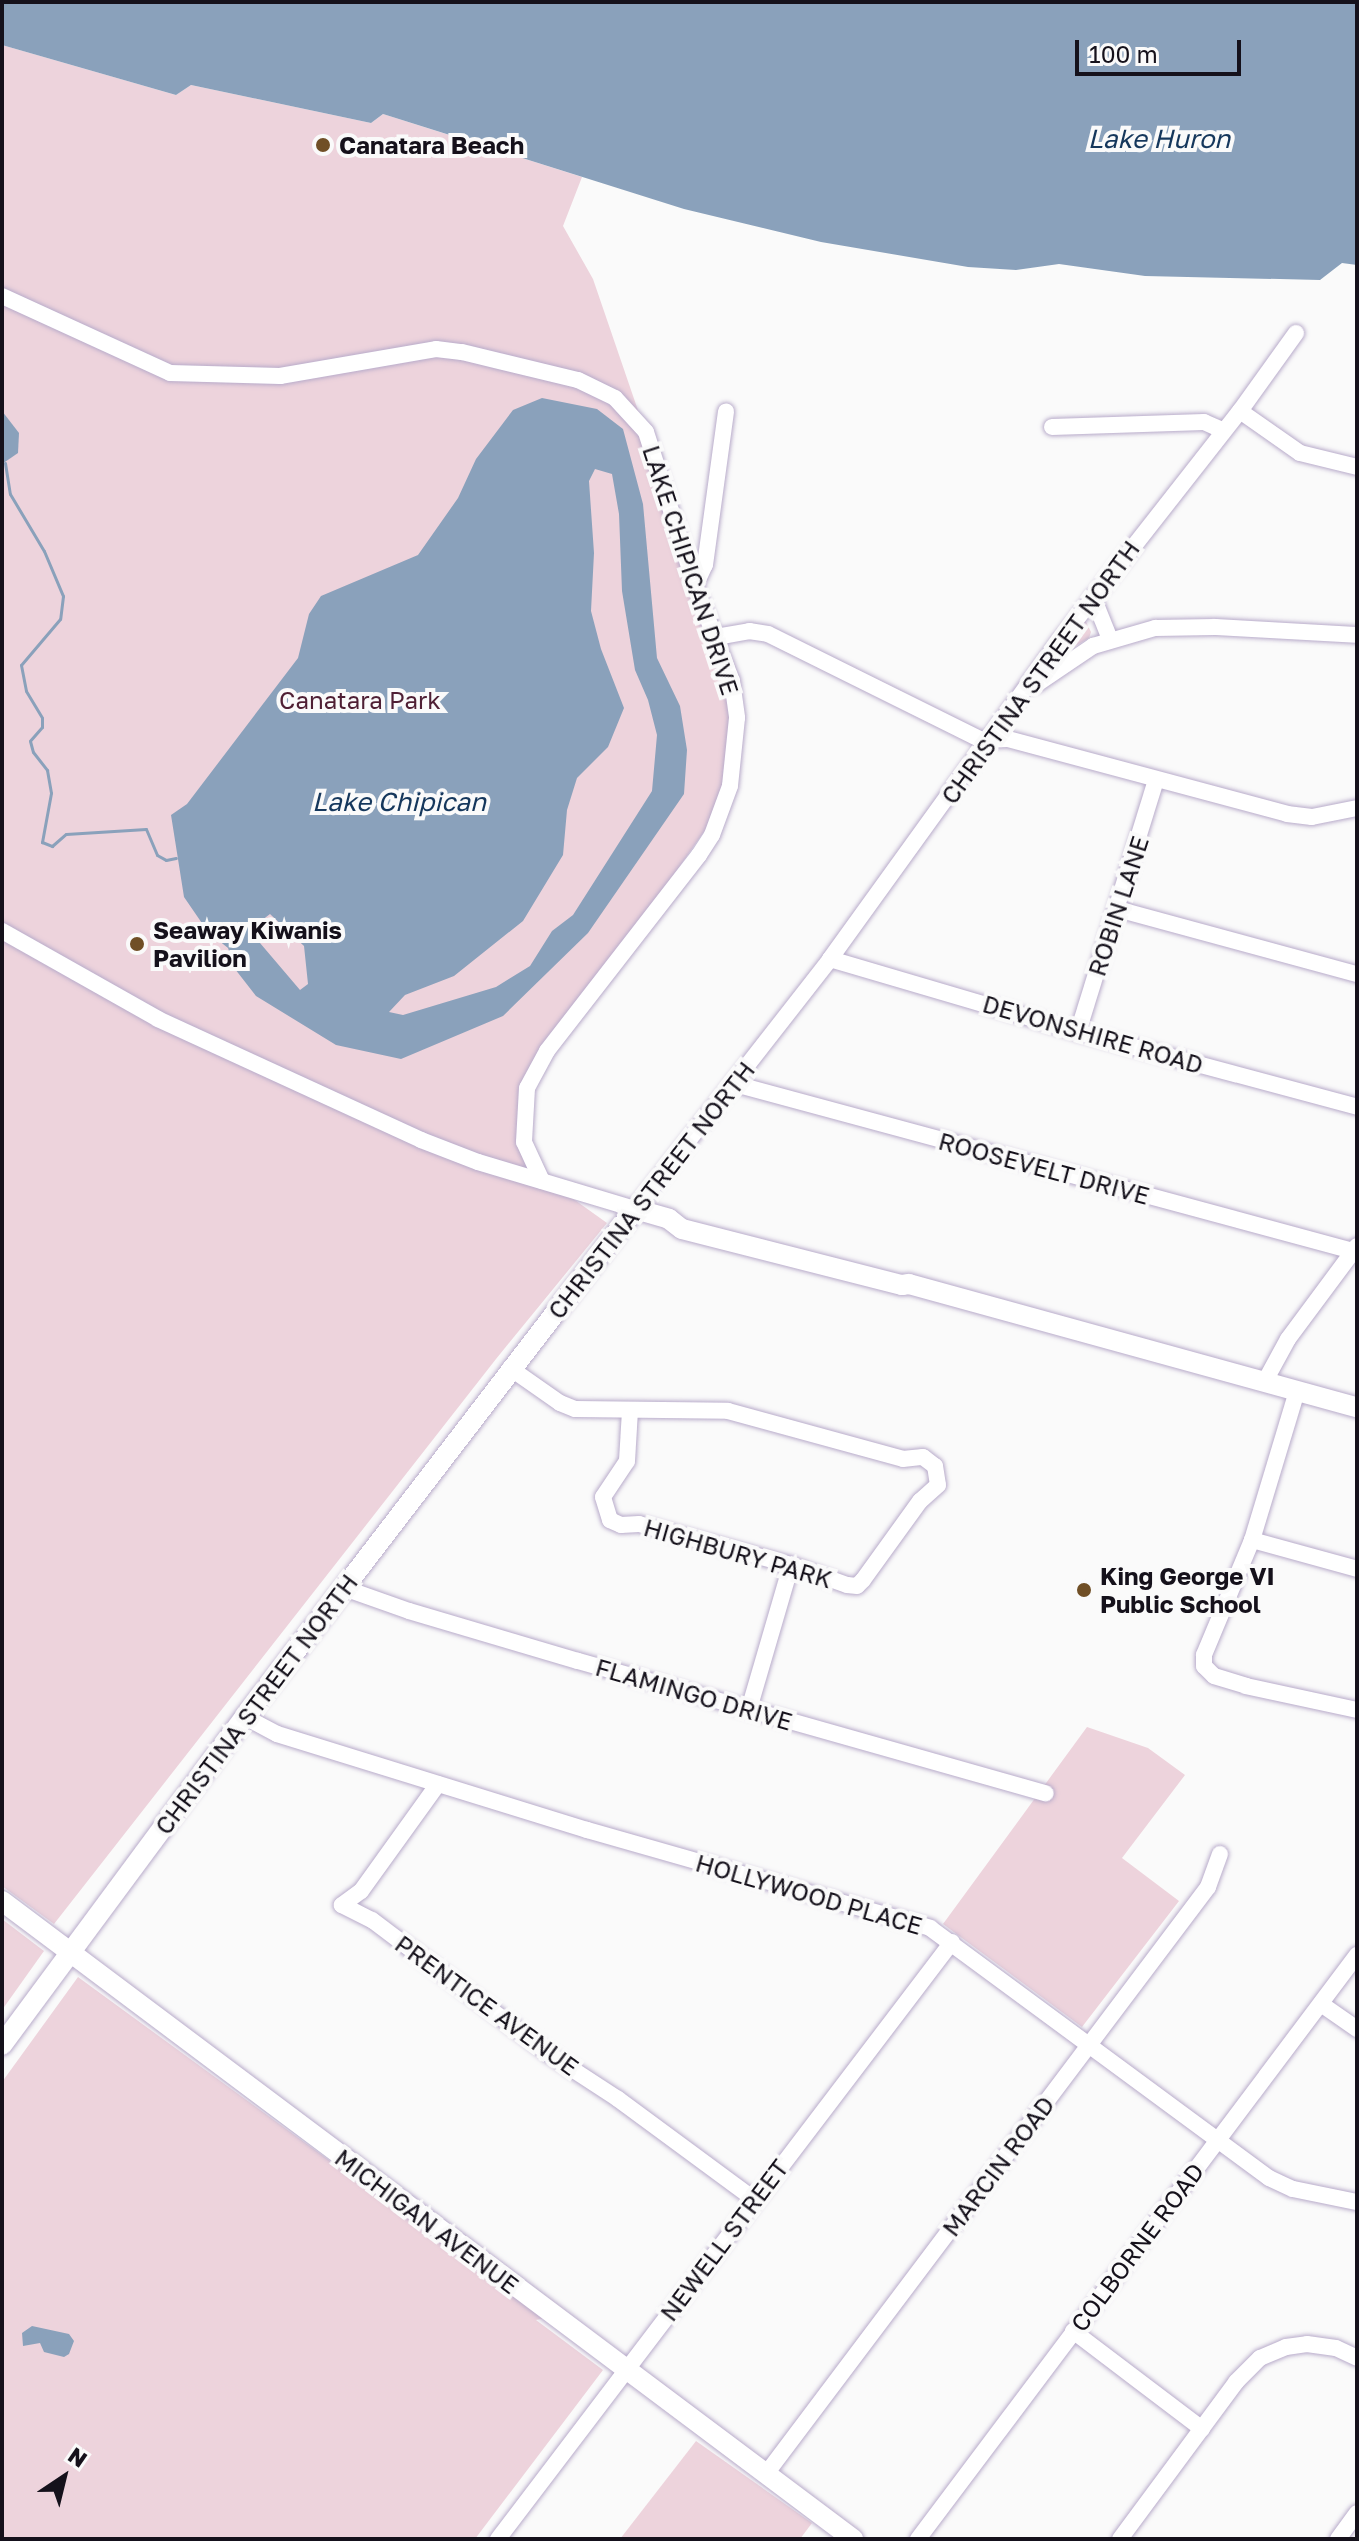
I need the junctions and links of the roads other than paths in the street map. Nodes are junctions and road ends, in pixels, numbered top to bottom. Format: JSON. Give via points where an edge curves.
{"nodes":[{"id":1,"x":2,"y":296,"type":"edge"},
{"id":2,"x":1296,"y":333,"type":"dead end"},
{"id":3,"x":726,"y":411,"type":"dead end"},
{"id":4,"x":1240,"y":411,"type":"junction"},
{"id":5,"x":1052,"y":427,"type":"dead end"},
{"id":6,"x":1222,"y":430,"type":"junction"},
{"id":7,"x":1357,"y":467,"type":"edge"},
{"id":8,"x":695,"y":586,"type":"junction"},
{"id":9,"x":1089,"y":602,"type":"junction"},
{"id":10,"x":1357,"y":635,"type":"edge"},
{"id":11,"x":716,"y":637,"type":"junction"},
{"id":12,"x":1105,"y":641,"type":"junction"},
{"id":13,"x":1018,"y":701,"type":"junction"},
{"id":14,"x":990,"y":739,"type":"junction"},
{"id":15,"x":1156,"y":780,"type":"junction"},
{"id":16,"x":1357,"y":808,"type":"edge"},
{"id":17,"x":1117,"y":909,"type":"junction"},
{"id":18,"x":2,"y":931,"type":"edge"},
{"id":19,"x":830,"y":959,"type":"junction"},
{"id":20,"x":1357,"y":974,"type":"edge"},
{"id":21,"x":1078,"y":1032,"type":"junction"},
{"id":22,"x":735,"y":1084,"type":"junction"},
{"id":23,"x":1357,"y":1107,"type":"edge"},
{"id":24,"x":542,"y":1181,"type":"junction"},
{"id":25,"x":635,"y":1209,"type":"junction"},
{"id":26,"x":1355,"y":1249,"type":"edge"},
{"id":27,"x":510,"y":1368,"type":"junction"},
{"id":28,"x":1264,"y":1383,"type":"junction"},
{"id":29,"x":1297,"y":1391,"type":"junction"},
{"id":30,"x":1357,"y":1407,"type":"edge"},
{"id":31,"x":630,"y":1410,"type":"junction"},
{"id":32,"x":1252,"y":1540,"type":"junction"},
{"id":33,"x":791,"y":1565,"type":"junction"},
{"id":34,"x":1357,"y":1569,"type":"edge"},
{"id":35,"x":344,"y":1588,"type":"junction"},
{"id":36,"x":749,"y":1709,"type":"junction"},
{"id":37,"x":1357,"y":1710,"type":"edge"},
{"id":38,"x":245,"y":1717,"type":"junction"},
{"id":39,"x":438,"y":1784,"type":"junction"},
{"id":40,"x":1046,"y":1793,"type":"dead end"},
{"id":41,"x":1220,"y":1854,"type":"dead end"},
{"id":42,"x":2,"y":1901,"type":"edge"},
{"id":43,"x":952,"y":1942,"type":"junction"},
{"id":44,"x":70,"y":1952,"type":"junction"},
{"id":45,"x":1357,"y":1955,"type":"edge"},
{"id":46,"x":1321,"y":2004,"type":"junction"},
{"id":47,"x":1357,"y":2029,"type":"edge"},
{"id":48,"x":2,"y":2045,"type":"edge"},
{"id":49,"x":1089,"y":2045,"type":"junction"},
{"id":50,"x":1218,"y":2141,"type":"junction"},
{"id":51,"x":755,"y":2200,"type":"junction"},
{"id":52,"x":1357,"y":2202,"type":"edge"},
{"id":53,"x":1073,"y":2331,"type":"junction"},
{"id":54,"x":1357,"y":2358,"type":"edge"},
{"id":55,"x":625,"y":2369,"type":"junction"},
{"id":56,"x":1202,"y":2429,"type":"junction"},
{"id":57,"x":766,"y":2474,"type":"junction"},
{"id":58,"x":1357,"y":2513,"type":"edge"},
{"id":59,"x":498,"y":2539,"type":"edge"},
{"id":60,"x":853,"y":2539,"type":"edge"},
{"id":61,"x":918,"y":2539,"type":"edge"},
{"id":62,"x":1120,"y":2539,"type":"edge"},
{"id":63,"x":1338,"y":2539,"type":"edge"}],
"edges":[{"from":1,"to":8,"type":"street","name":"LAKE CHIPICAN DRIVE","via":[[170,373],[280,376],[436,349],[578,380],[615,398],[646,432]]},
{"from":2,"to":4,"type":"street","name":"CHRISTINA STREET NORTH"},
{"from":3,"to":8,"type":"street","via":[[705,565]]},
{"from":4,"to":6,"type":"street","name":"CHRISTINA STREET NORTH"},
{"from":4,"to":7,"type":"street","via":[[1300,453]]},
{"from":5,"to":6,"type":"street","via":[[1204,422]]},
{"from":6,"to":9,"type":"street","name":"CHRISTINA STREET NORTH"},
{"from":8,"to":11,"type":"street","name":"LAKE CHIPICAN DRIVE"},
{"from":9,"to":12,"type":"street"},
{"from":9,"to":13,"type":"street","name":"CHRISTINA STREET NORTH"},
{"from":10,"to":12,"type":"street","via":[[1177,626]]},
{"from":11,"to":14,"type":"street","via":[[749,631],[768,634],[975,738]]},
{"from":11,"to":24,"type":"street","name":"LAKE CHIPICAN DRIVE","via":[[732,681],[737,718],[730,786],[699,855],[547,1051],[527,1088],[524,1142]]},
{"from":12,"to":13,"type":"street","via":[[1059,666]]},
{"from":13,"to":14,"type":"street","name":"CHRISTINA STREET NORTH"},
{"from":14,"to":15,"type":"street","via":[[1013,740]]},
{"from":14,"to":19,"type":"street","name":"CHRISTINA STREET NORTH"},
{"from":15,"to":16,"type":"street","via":[[1287,814],[1312,817]]},
{"from":15,"to":17,"type":"street","name":"ROBIN LANE"},
{"from":17,"to":20,"type":"street"},
{"from":17,"to":21,"type":"street","name":"ROBIN LANE"},
{"from":18,"to":24,"type":"street","via":[[107,993],[270,1071],[439,1148]]},
{"from":19,"to":21,"type":"street","name":"DEVONSHIRE ROAD"},
{"from":19,"to":22,"type":"street","name":"CHRISTINA STREET NORTH"},
{"from":21,"to":23,"type":"street","name":"DEVONSHIRE ROAD"},
{"from":22,"to":25,"type":"street","name":"CHRISTINA STREET NORTH"},
{"from":22,"to":26,"type":"street","name":"ROOSEVELT DRIVE"},
{"from":24,"to":25,"type":"street"},
{"from":25,"to":27,"type":"main road","name":"CHRISTINA STREET NORTH"},
{"from":25,"to":28,"type":"main road","via":[[669,1219],[682,1229],[909,1284]]},
{"from":26,"to":28,"type":"street","via":[[1288,1339]]},
{"from":27,"to":31,"type":"street","name":"HIGHBURY PARK","via":[[575,1409]]},
{"from":27,"to":35,"type":"main road","name":"CHRISTINA STREET NORTH"},
{"from":28,"to":29,"type":"main road"},
{"from":29,"to":30,"type":"main road"},
{"from":29,"to":32,"type":"street"},
{"from":31,"to":33,"type":"street","name":"HIGHBURY PARK","via":[[627,1461],[603,1497],[610,1520]]},
{"from":31,"to":33,"type":"street","name":"HIGHBURY PARK","via":[[728,1411],[903,1459],[923,1457],[935,1466],[936,1488],[920,1501],[860,1584],[847,1585]]},
{"from":32,"to":34,"type":"street"},
{"from":32,"to":37,"type":"street","via":[[1204,1655],[1208,1671],[1246,1686]]},
{"from":33,"to":36,"type":"street"},
{"from":35,"to":36,"type":"street","name":"FLAMINGO DRIVE"},
{"from":35,"to":38,"type":"main road","name":"CHRISTINA STREET NORTH"},
{"from":36,"to":40,"type":"street","name":"FLAMINGO DRIVE"},
{"from":38,"to":39,"type":"street","name":"HOLLYWOOD PLACE","via":[[277,1734]]},
{"from":38,"to":44,"type":"main road","name":"CHRISTINA STREET NORTH"},
{"from":39,"to":43,"type":"street","name":"HOLLYWOOD PLACE","via":[[922,1925]]},
{"from":39,"to":51,"type":"street","name":"PRENTICE AVENUE","via":[[361,1891],[342,1905],[372,1920]]},
{"from":41,"to":49,"type":"street","name":"MARCIN ROAD","via":[[1208,1887]]},
{"from":42,"to":44,"type":"main road","name":"MICHIGAN AVENUE"},
{"from":43,"to":49,"type":"street","name":"HOLLYWOOD PLACE"},
{"from":43,"to":51,"type":"street","name":"NEWELL STREET"},
{"from":44,"to":48,"type":"main road","name":"CHRISTINA STREET NORTH"},
{"from":44,"to":55,"type":"main road","name":"MICHIGAN AVENUE"},
{"from":45,"to":46,"type":"street","name":"COLBORNE ROAD"},
{"from":46,"to":47,"type":"street"},
{"from":46,"to":50,"type":"street","name":"COLBORNE ROAD"},
{"from":49,"to":50,"type":"street","name":"HOLLYWOOD PLACE"},
{"from":49,"to":57,"type":"street","name":"MARCIN ROAD"},
{"from":50,"to":52,"type":"street","name":"HOLLYWOOD PLACE","via":[[1276,2183]]},
{"from":50,"to":53,"type":"street","name":"COLBORNE ROAD"},
{"from":51,"to":55,"type":"street","name":"NEWELL STREET"},
{"from":53,"to":56,"type":"street"},
{"from":53,"to":61,"type":"street","name":"COLBORNE ROAD"},
{"from":54,"to":56,"type":"street","via":[[1316,2344],[1267,2354],[1245,2372]]},
{"from":55,"to":57,"type":"main road","name":"MICHIGAN AVENUE"},
{"from":55,"to":59,"type":"street","name":"NEWELL STREET"},
{"from":56,"to":62,"type":"street"},
{"from":57,"to":60,"type":"main road","name":"MICHIGAN AVENUE"},
{"from":58,"to":63,"type":"street"}]}
